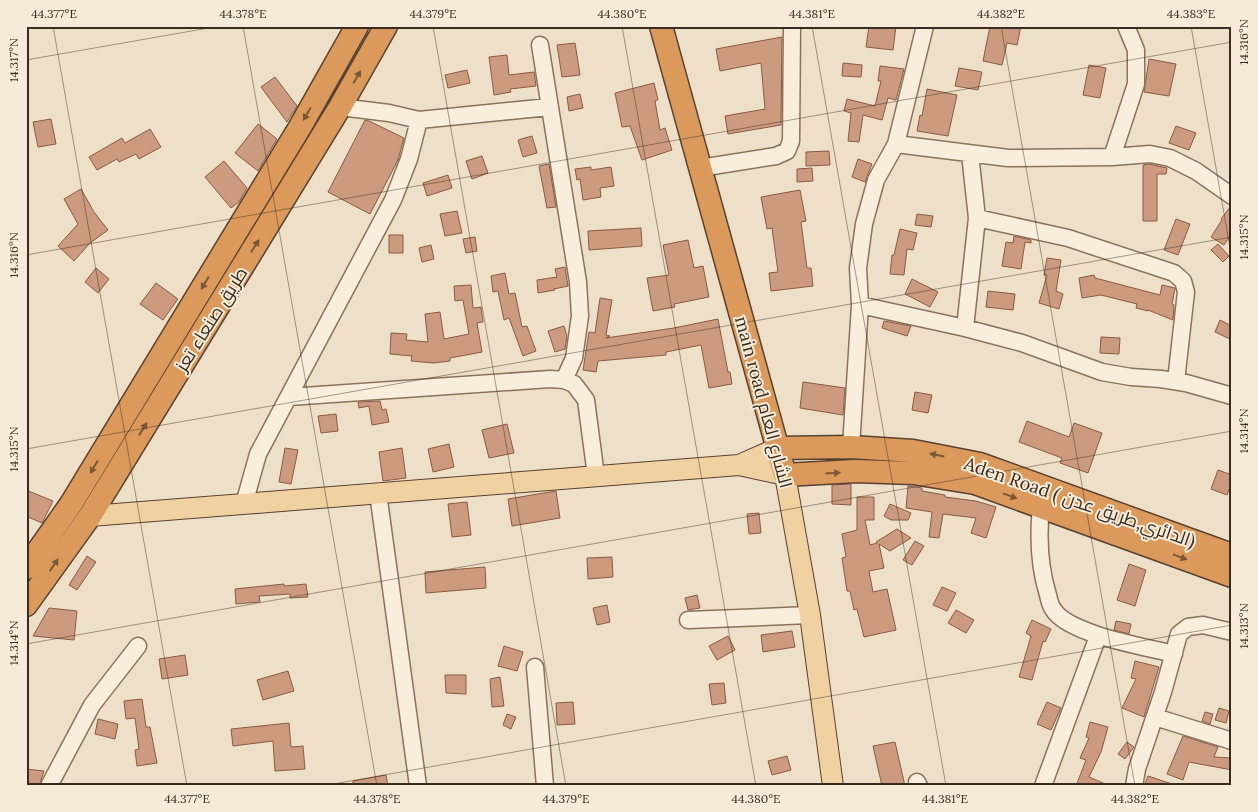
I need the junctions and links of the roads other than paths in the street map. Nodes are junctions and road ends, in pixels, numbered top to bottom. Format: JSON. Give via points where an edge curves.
{"nodes":[{"id":1,"x":357,"y":26,"type":"edge"},
{"id":2,"x":386,"y":26,"type":"edge"},
{"id":3,"x":661,"y":26,"type":"edge"},
{"id":4,"x":792,"y":26,"type":"edge"},
{"id":5,"x":925,"y":26,"type":"edge"},
{"id":6,"x":1126,"y":26,"type":"edge"},
{"id":7,"x":540,"y":45,"type":"dead end"},
{"id":8,"x":549,"y":107,"type":"junction"},
{"id":9,"x":340,"y":108,"type":"junction"},
{"id":10,"x":419,"y":120,"type":"junction"},
{"id":11,"x":896,"y":144,"type":"junction"},
{"id":12,"x":970,"y":154,"type":"junction"},
{"id":13,"x":1112,"y":157,"type":"junction"},
{"id":14,"x":700,"y":168,"type":"junction"},
{"id":15,"x":1232,"y":196,"type":"edge"},
{"id":16,"x":977,"y":218,"type":"junction"},
{"id":17,"x":860,"y":305,"type":"junction"},
{"id":18,"x":965,"y":328,"type":"junction"},
{"id":19,"x":564,"y":380,"type":"junction"},
{"id":20,"x":1176,"y":381,"type":"junction"},
{"id":21,"x":1232,"y":396,"type":"edge"},
{"id":22,"x":289,"y":397,"type":"junction"},
{"id":23,"x":851,"y":447,"type":"junction"},
{"id":24,"x":778,"y":448,"type":"junction"},
{"id":25,"x":739,"y":465,"type":"junction"},
{"id":26,"x":978,"y":474,"type":"junction"},
{"id":27,"x":785,"y":475,"type":"junction"},
{"id":28,"x":596,"y":476,"type":"junction"},
{"id":29,"x":378,"y":493,"type":"junction"},
{"id":30,"x":244,"y":504,"type":"junction"},
{"id":31,"x":1041,"y":507,"type":"junction"},
{"id":32,"x":80,"y":510,"type":"junction"},
{"id":33,"x":1149,"y":536,"type":"junction"},
{"id":34,"x":1232,"y":555,"type":"edge"},
{"id":35,"x":26,"y":568,"type":"edge"},
{"id":36,"x":1232,"y":576,"type":"edge"},
{"id":37,"x":26,"y":605,"type":"edge"},
{"id":38,"x":810,"y":615,"type":"junction"},
{"id":39,"x":688,"y":620,"type":"dead end"},
{"id":40,"x":1232,"y":632,"type":"edge"},
{"id":41,"x":1098,"y":636,"type":"junction"},
{"id":42,"x":138,"y":646,"type":"dead end"},
{"id":43,"x":1174,"y":654,"type":"junction"},
{"id":44,"x":535,"y":667,"type":"dead end"},
{"id":45,"x":1155,"y":717,"type":"junction"},
{"id":46,"x":1232,"y":741,"type":"edge"},
{"id":47,"x":49,"y":786,"type":"edge"},
{"id":48,"x":418,"y":786,"type":"edge"},
{"id":49,"x":545,"y":786,"type":"edge"},
{"id":50,"x":833,"y":786,"type":"edge"},
{"id":51,"x":1043,"y":786,"type":"edge"},
{"id":52,"x":1134,"y":786,"type":"edge"}],
"edges":[{"from":1,"to":32,"type":"highway","name":"طريق صنعاء تعز","one_way":true},
{"from":9,"to":2,"type":"highway","name":"طريق صنعاء تعز","one_way":true},
{"from":3,"to":14,"type":"highway","name":"main road الشارع العام"},
{"from":4,"to":14,"type":"street","via":[[791,140],[787,150],[776,156]]},
{"from":5,"to":11,"type":"street"},
{"from":6,"to":13,"type":"street","via":[[1136,50],[1136,84]]},
{"from":7,"to":8,"type":"street"},
{"from":8,"to":10,"type":"street"},
{"from":8,"to":19,"type":"street","via":[[578,282],[580,316],[574,358]]},
{"from":9,"to":10,"type":"street"},
{"from":32,"to":9,"type":"highway","name":"طريق صنعاء تعز","one_way":true},
{"from":10,"to":22,"type":"street","via":[[409,159],[393,200]]},
{"from":11,"to":12,"type":"street"},
{"from":11,"to":17,"type":"street","via":[[876,180],[864,224],[858,268]]},
{"from":12,"to":13,"type":"street","via":[[1008,158]]},
{"from":12,"to":16,"type":"street"},
{"from":13,"to":15,"type":"street","via":[[1150,154],[1170,158],[1196,170]]},
{"from":14,"to":24,"type":"highway","name":"main road الشارع العام"},
{"from":16,"to":18,"type":"street"},
{"from":16,"to":20,"type":"street","via":[[1068,238],[1174,273],[1183,281],[1186,292]]},
{"from":17,"to":18,"type":"street"},
{"from":17,"to":23,"type":"street"},
{"from":18,"to":20,"type":"street","via":[[1022,343],[1102,372]]},
{"from":19,"to":22,"type":"street"},
{"from":19,"to":28,"type":"street","via":[[574,384],[586,400]]},
{"from":20,"to":21,"type":"street"},
{"from":22,"to":30,"type":"street","via":[[258,454]]},
{"from":23,"to":24,"type":"highway","name":"Aden Road ( الدائري,طريق عدن)"},
{"from":26,"to":23,"type":"highway","name":"Aden Road ( الدائري,طريق عدن)","one_way":true,"via":[[913,451]]},
{"from":24,"to":25,"type":"main road"},
{"from":24,"to":27,"type":"highway","name":"main road الشارع العام"},
{"from":25,"to":27,"type":"main road"},
{"from":25,"to":28,"type":"main road"},
{"from":27,"to":26,"type":"highway","name":"Aden Road ( الدائري,طريق عدن)","one_way":true,"via":[[854,472]]},
{"from":26,"to":31,"type":"highway","name":"Aden Road ( الدائري,طريق عدن)","one_way":true},
{"from":26,"to":33,"type":"highway","name":"Aden Road ( الدائري,طريق عدن)"},
{"from":27,"to":38,"type":"main road","name":"main road الشارع العام"},
{"from":28,"to":29,"type":"main road"},
{"from":29,"to":30,"type":"main road"},
{"from":29,"to":48,"type":"street"},
{"from":30,"to":32,"type":"main road"},
{"from":31,"to":33,"type":"highway","name":"Aden Road ( الدائري,طريق عدن)"},
{"from":31,"to":41,"type":"street","via":[[1042,578],[1053,610],[1073,626]]},
{"from":32,"to":35,"type":"highway","name":"طريق صنعاء تعز"},
{"from":37,"to":32,"type":"highway","name":"طريق صنعاء تعز","one_way":true},
{"from":33,"to":34,"type":"highway","name":"Aden Road ( الدائري,طريق عدن)"},
{"from":33,"to":36,"type":"highway","name":"Aden Road ( الدائري,طريق عدن)","one_way":true},
{"from":38,"to":39,"type":"street"},
{"from":38,"to":50,"type":"main road","name":"main road الشارع العام"},
{"from":40,"to":43,"type":"street","via":[[1203,625],[1188,627],[1178,634]]},
{"from":41,"to":43,"type":"street"},
{"from":41,"to":51,"type":"street"},
{"from":42,"to":47,"type":"street","via":[[92,706]]},
{"from":43,"to":45,"type":"street"},
{"from":44,"to":49,"type":"street"},
{"from":45,"to":46,"type":"street"},
{"from":45,"to":52,"type":"street"}]}
